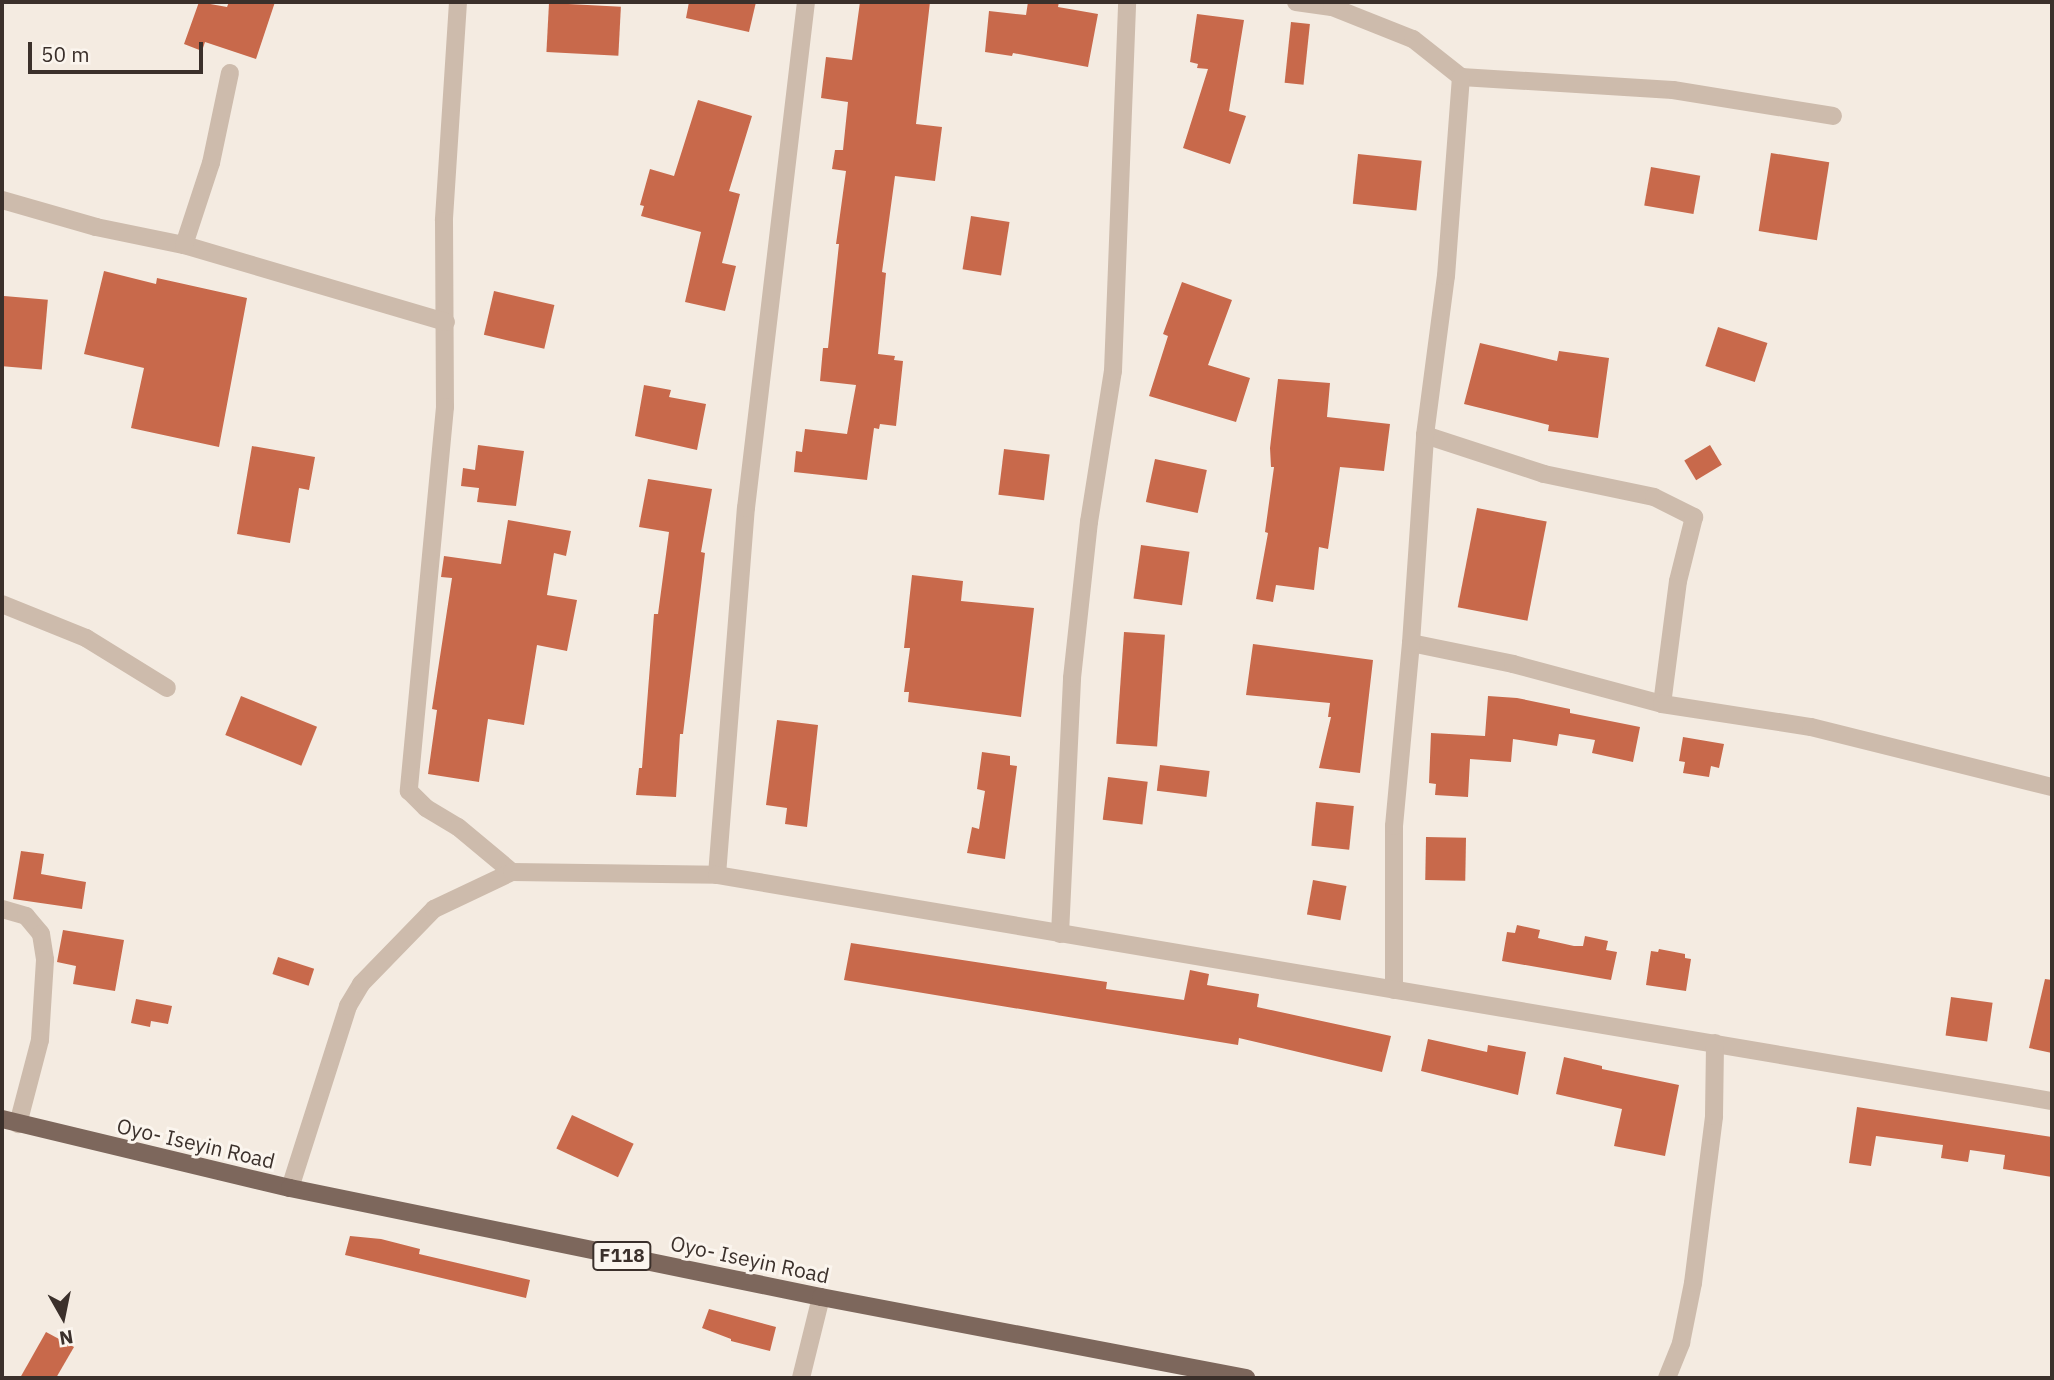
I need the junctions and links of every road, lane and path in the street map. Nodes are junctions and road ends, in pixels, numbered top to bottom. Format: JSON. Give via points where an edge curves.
{"nodes":[{"id":1,"x":458,"y":2,"type":"edge"},
{"id":2,"x":806,"y":2,"type":"edge"},
{"id":3,"x":1127,"y":2,"type":"edge"},
{"id":4,"x":1296,"y":2,"type":"edge"},
{"id":5,"x":230,"y":73,"type":"dead end"},
{"id":6,"x":1461,"y":76,"type":"junction"},
{"id":7,"x":1833,"y":116,"type":"dead end"},
{"id":8,"x":2,"y":200,"type":"edge"},
{"id":9,"x":184,"y":245,"type":"junction"},
{"id":10,"x":446,"y":322,"type":"junction"},
{"id":11,"x":1425,"y":435,"type":"junction"},
{"id":12,"x":2,"y":604,"type":"edge"},
{"id":13,"x":1411,"y":643,"type":"junction"},
{"id":14,"x":167,"y":688,"type":"dead end"},
{"id":15,"x":1662,"y":704,"type":"junction"},
{"id":16,"x":2052,"y":787,"type":"edge"},
{"id":17,"x":512,"y":872,"type":"junction"},
{"id":18,"x":717,"y":875,"type":"junction"},
{"id":19,"x":2,"y":909,"type":"edge"},
{"id":20,"x":1060,"y":934,"type":"junction"},
{"id":21,"x":1394,"y":990,"type":"junction"},
{"id":22,"x":1715,"y":1043,"type":"junction"},
{"id":23,"x":2052,"y":1101,"type":"edge"},
{"id":24,"x":10,"y":1122,"type":"edge"},
{"id":25,"x":290,"y":1188,"type":"junction"},
{"id":26,"x":821,"y":1297,"type":"junction"},
{"id":27,"x":801,"y":1378,"type":"edge"},
{"id":28,"x":1246,"y":1378,"type":"edge"},
{"id":29,"x":1667,"y":1378,"type":"edge"}],
"edges":[{"from":1,"to":10,"type":"street","via":[[444,221]]},
{"from":2,"to":18,"type":"street","via":[[746,508]]},
{"from":3,"to":20,"type":"street","via":[[1114,371],[1072,678]]},
{"from":4,"to":6,"type":"street","via":[[1332,8],[1413,39]]},
{"from":5,"to":9,"type":"street","via":[[212,163]]},
{"from":6,"to":7,"type":"street","via":[[1673,90]]},
{"from":6,"to":11,"type":"street","via":[[1446,275]]},
{"from":8,"to":9,"type":"street","via":[[96,227]]},
{"from":9,"to":10,"type":"street"},
{"from":10,"to":17,"type":"street","via":[[445,407],[410,791]]},
{"from":11,"to":13,"type":"street"},
{"from":11,"to":15,"type":"street","via":[[1544,474],[1654,497],[1694,517],[1678,581]]},
{"from":12,"to":14,"type":"street","via":[[86,638]]},
{"from":13,"to":15,"type":"street","via":[[1513,664]]},
{"from":13,"to":21,"type":"street","via":[[1394,825]]},
{"from":15,"to":16,"type":"street","via":[[1811,727]]},
{"from":17,"to":18,"type":"street"},
{"from":17,"to":25,"type":"street","via":[[434,909],[361,984],[348,1006]]},
{"from":18,"to":20,"type":"street"},
{"from":19,"to":24,"type":"street","via":[[26,916],[40,934],[46,960],[40,1040]]},
{"from":20,"to":21,"type":"street"},
{"from":21,"to":22,"type":"street"},
{"from":22,"to":23,"type":"street"},
{"from":22,"to":29,"type":"street","via":[[1714,1116],[1693,1283],[1681,1343]]},
{"from":24,"to":25,"type":"main road","name":"Oyo- Iseyin Road","number":"F118"},
{"from":25,"to":26,"type":"main road","name":"Oyo- Iseyin Road","number":"F118"},
{"from":26,"to":27,"type":"street"},
{"from":26,"to":28,"type":"main road","name":"Oyo- Iseyin Road","number":"F118"}]}
